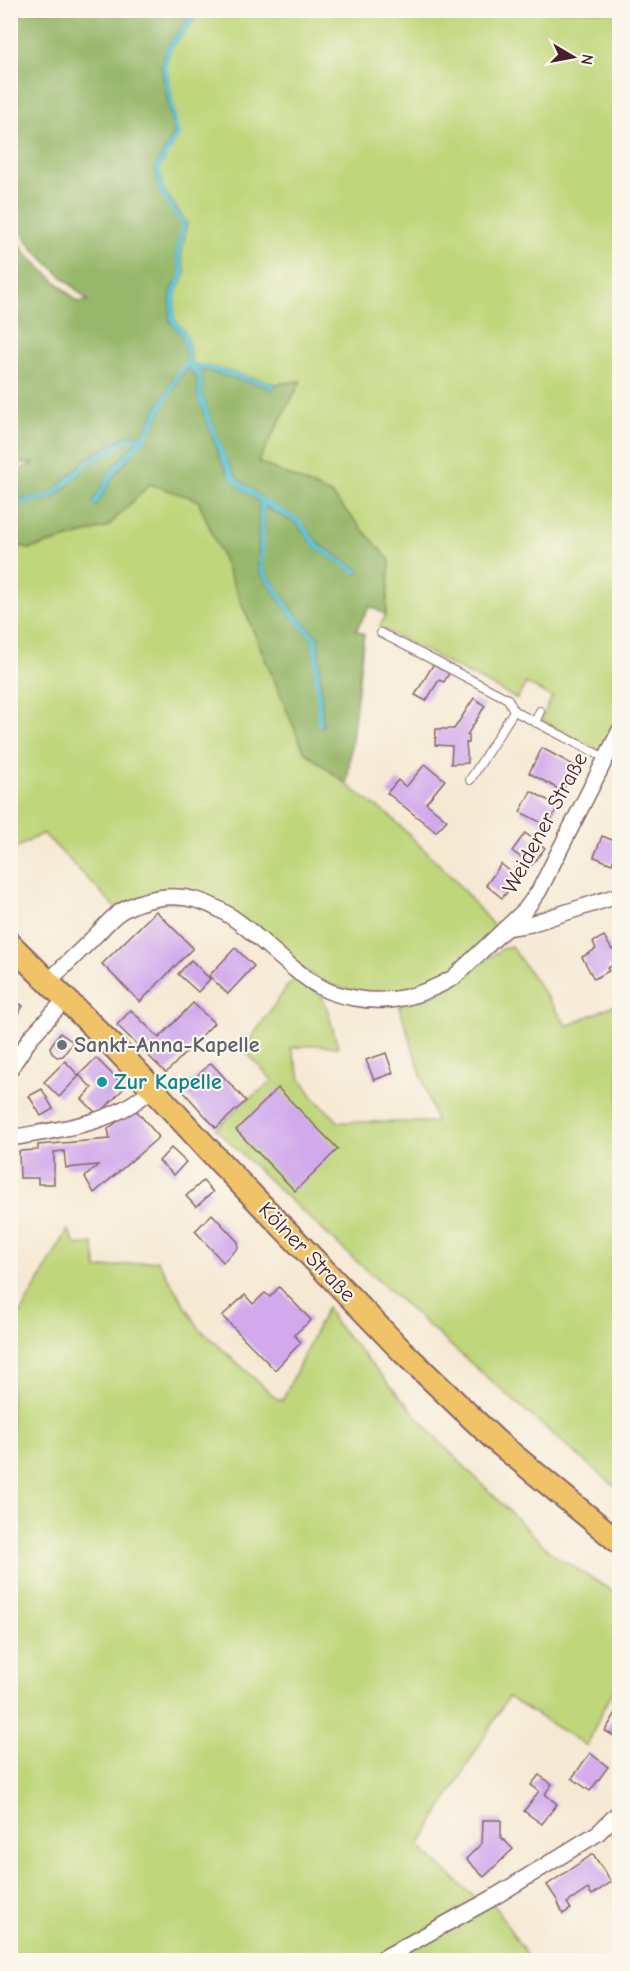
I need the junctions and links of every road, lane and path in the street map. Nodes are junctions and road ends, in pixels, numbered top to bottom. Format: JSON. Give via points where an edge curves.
{"nodes":[{"id":1,"x":381,"y":633,"type":"dead end"},
{"id":2,"x":513,"y":711,"type":"junction"},
{"id":3,"x":540,"y":711,"type":"dead end"},
{"id":4,"x":535,"y":722,"type":"junction"},
{"id":5,"x":620,"y":730,"type":"edge"},
{"id":6,"x":605,"y":758,"type":"junction"},
{"id":7,"x":470,"y":780,"type":"dead end"},
{"id":8,"x":620,"y":895,"type":"edge"},
{"id":9,"x":506,"y":928,"type":"junction"},
{"id":10,"x":10,"y":944,"type":"edge"},
{"id":11,"x":48,"y":982,"type":"junction"},
{"id":12,"x":65,"y":1000,"type":"junction"},
{"id":13,"x":10,"y":1069,"type":"edge"},
{"id":14,"x":152,"y":1088,"type":"junction"},
{"id":15,"x":10,"y":1138,"type":"edge"},
{"id":16,"x":620,"y":1543,"type":"edge"},
{"id":17,"x":620,"y":1811,"type":"edge"},
{"id":18,"x":380,"y":1960,"type":"edge"}],
"edges":[{"from":1,"to":2,"type":"lane","via":[[508,699]]},
{"from":2,"to":4,"type":"lane"},
{"from":2,"to":7,"type":"lane"},
{"from":3,"to":4,"type":"lane"},
{"from":4,"to":6,"type":"lane"},
{"from":5,"to":6,"type":"street","name":"Weidener Straße"},
{"from":6,"to":9,"type":"street","name":"Weidener Straße","via":[[539,891]]},
{"from":8,"to":9,"type":"street"},
{"from":9,"to":11,"type":"street","name":"Weidener Straße","via":[[453,978],[407,998],[384,1002],[324,989],[227,914],[207,903],[171,896],[136,904],[119,913]]},
{"from":10,"to":11,"type":"main road","name":"Kölner Straße"},
{"from":11,"to":12,"type":"main road","name":"Kölner Straße"},
{"from":12,"to":13,"type":"street","via":[[31,1037]]},
{"from":12,"to":14,"type":"main road","name":"Kölner Straße"},
{"from":14,"to":15,"type":"street","via":[[142,1098],[98,1121]]},
{"from":14,"to":16,"type":"main road","name":"Kölner Straße","via":[[403,1352],[495,1440]]},
{"from":17,"to":18,"type":"street","via":[[598,1833]]}]}
